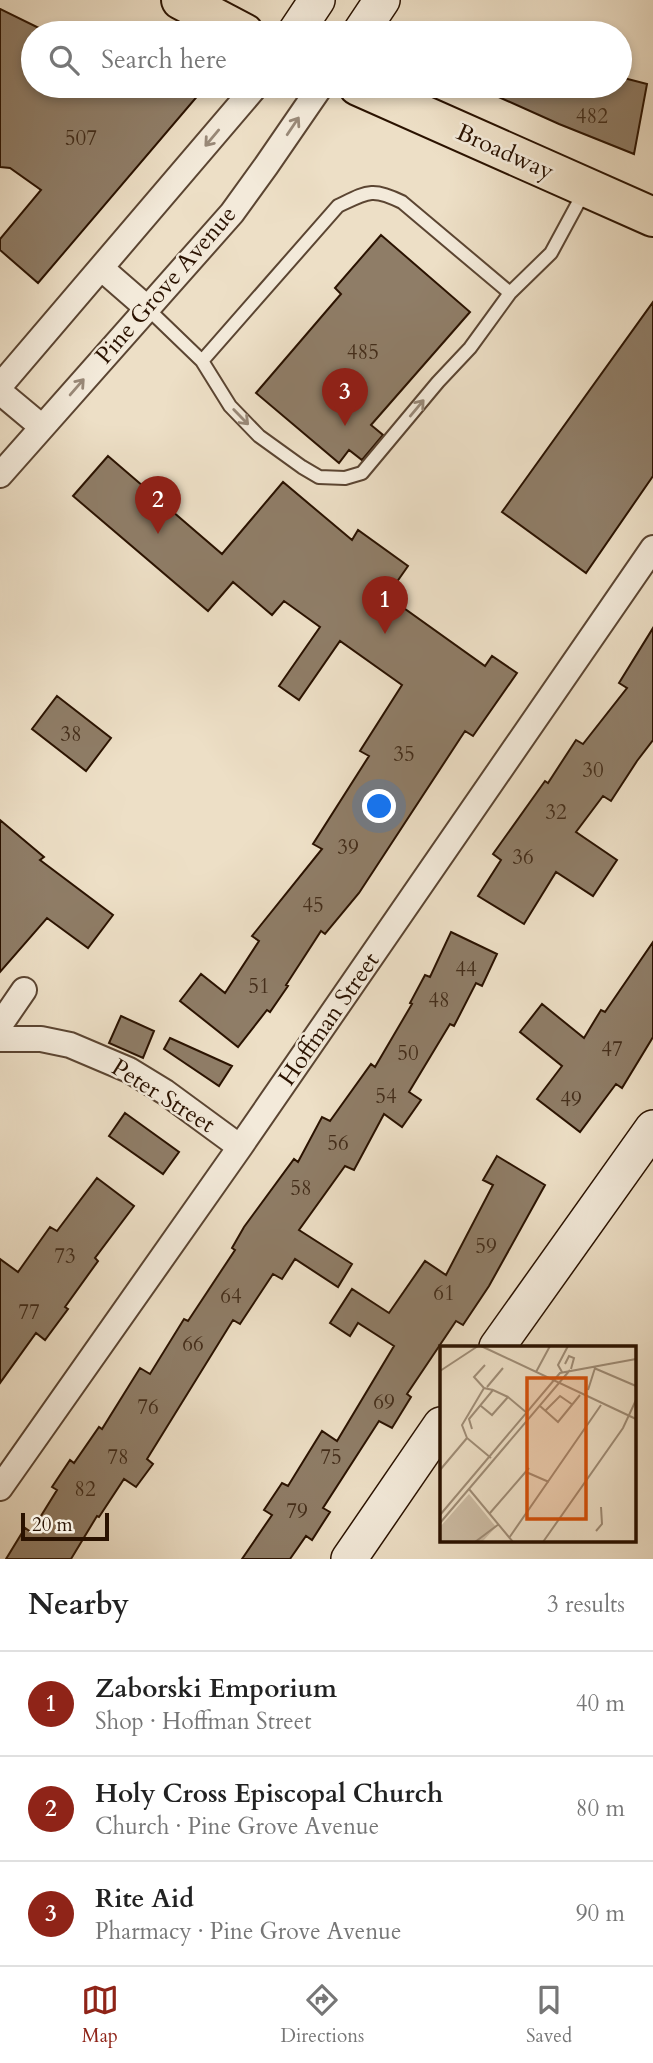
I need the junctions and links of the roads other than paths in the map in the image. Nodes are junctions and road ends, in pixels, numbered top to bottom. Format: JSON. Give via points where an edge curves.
{"nodes":[{"id":1,"x":181,"y":0,"type":"edge"},
{"id":2,"x":317,"y":0,"type":"edge"},
{"id":3,"x":382,"y":0,"type":"edge"},
{"id":4,"x":221,"y":21,"type":"edge"},
{"id":5,"x":303,"y":21,"type":"edge"},
{"id":6,"x":368,"y":21,"type":"edge"},
{"id":7,"x":246,"y":98,"type":"edge"},
{"id":8,"x":313,"y":98,"type":"edge"},
{"id":9,"x":385,"y":98,"type":"edge"},
{"id":10,"x":586,"y":188,"type":"junction"},
{"id":11,"x":653,"y":217,"type":"edge"},
{"id":12,"x":101,"y":268,"type":"junction"},
{"id":13,"x":510,"y":293,"type":"junction"},
{"id":14,"x":146,"y":308,"type":"junction"},
{"id":15,"x":202,"y":361,"type":"junction"},
{"id":16,"x":2,"y":383,"type":"edge"},
{"id":17,"x":42,"y":427,"type":"junction"},
{"id":18,"x":0,"y":475,"type":"edge"},
{"id":19,"x":653,"y":548,"type":"edge"},
{"id":20,"x":24,"y":990,"type":"dead end"},
{"id":21,"x":0,"y":1025,"type":"edge"},
{"id":22,"x":0,"y":1039,"type":"edge"},
{"id":23,"x":653,"y":1128,"type":"edge"},
{"id":24,"x":240,"y":1147,"type":"junction"},
{"id":25,"x":499,"y":1346,"type":"edge"},
{"id":26,"x":440,"y":1425,"type":"edge"},
{"id":27,"x":0,"y":1488,"type":"edge"},
{"id":28,"x":349,"y":1559,"type":"edge"}],
"edges":[{"from":1,"to":4,"type":"highway"},
{"from":2,"to":5,"type":"street"},
{"from":3,"to":6,"type":"street"},
{"from":7,"to":12,"type":"street","one_way":true},
{"from":14,"to":8,"type":"street","name":"Pine Grove Avenue","one_way":true,"via":[[232,213]]},
{"from":9,"to":10,"type":"highway","name":"Broadway"},
{"from":10,"to":11,"type":"highway","name":"Broadway"},
{"from":10,"to":13,"type":"lane","via":[[551,253]]},
{"from":12,"to":14,"type":"street"},
{"from":12,"to":16,"type":"street"},
{"from":13,"to":15,"type":"lane","via":[[402,202],[385,193],[366,192],[338,206]]},
{"from":15,"to":13,"type":"lane","one_way":true,"via":[[230,406],[259,436],[319,477],[345,478],[362,473],[470,348]]},
{"from":14,"to":15,"type":"lane"},
{"from":17,"to":14,"type":"street","name":"Pine Grove Avenue","one_way":true},
{"from":16,"to":17,"type":"street"},
{"from":17,"to":18,"type":"street","name":"Pine Grove Avenue"},
{"from":19,"to":24,"type":"street","name":"Hoffman Street"},
{"from":20,"to":21,"type":"street"},
{"from":22,"to":24,"type":"street","name":"Peter Street","via":[[41,1039],[70,1045],[129,1070]]},
{"from":23,"to":25,"type":"street"},
{"from":24,"to":27,"type":"street","name":"Hoffman Street"},
{"from":26,"to":28,"type":"street"}]}
